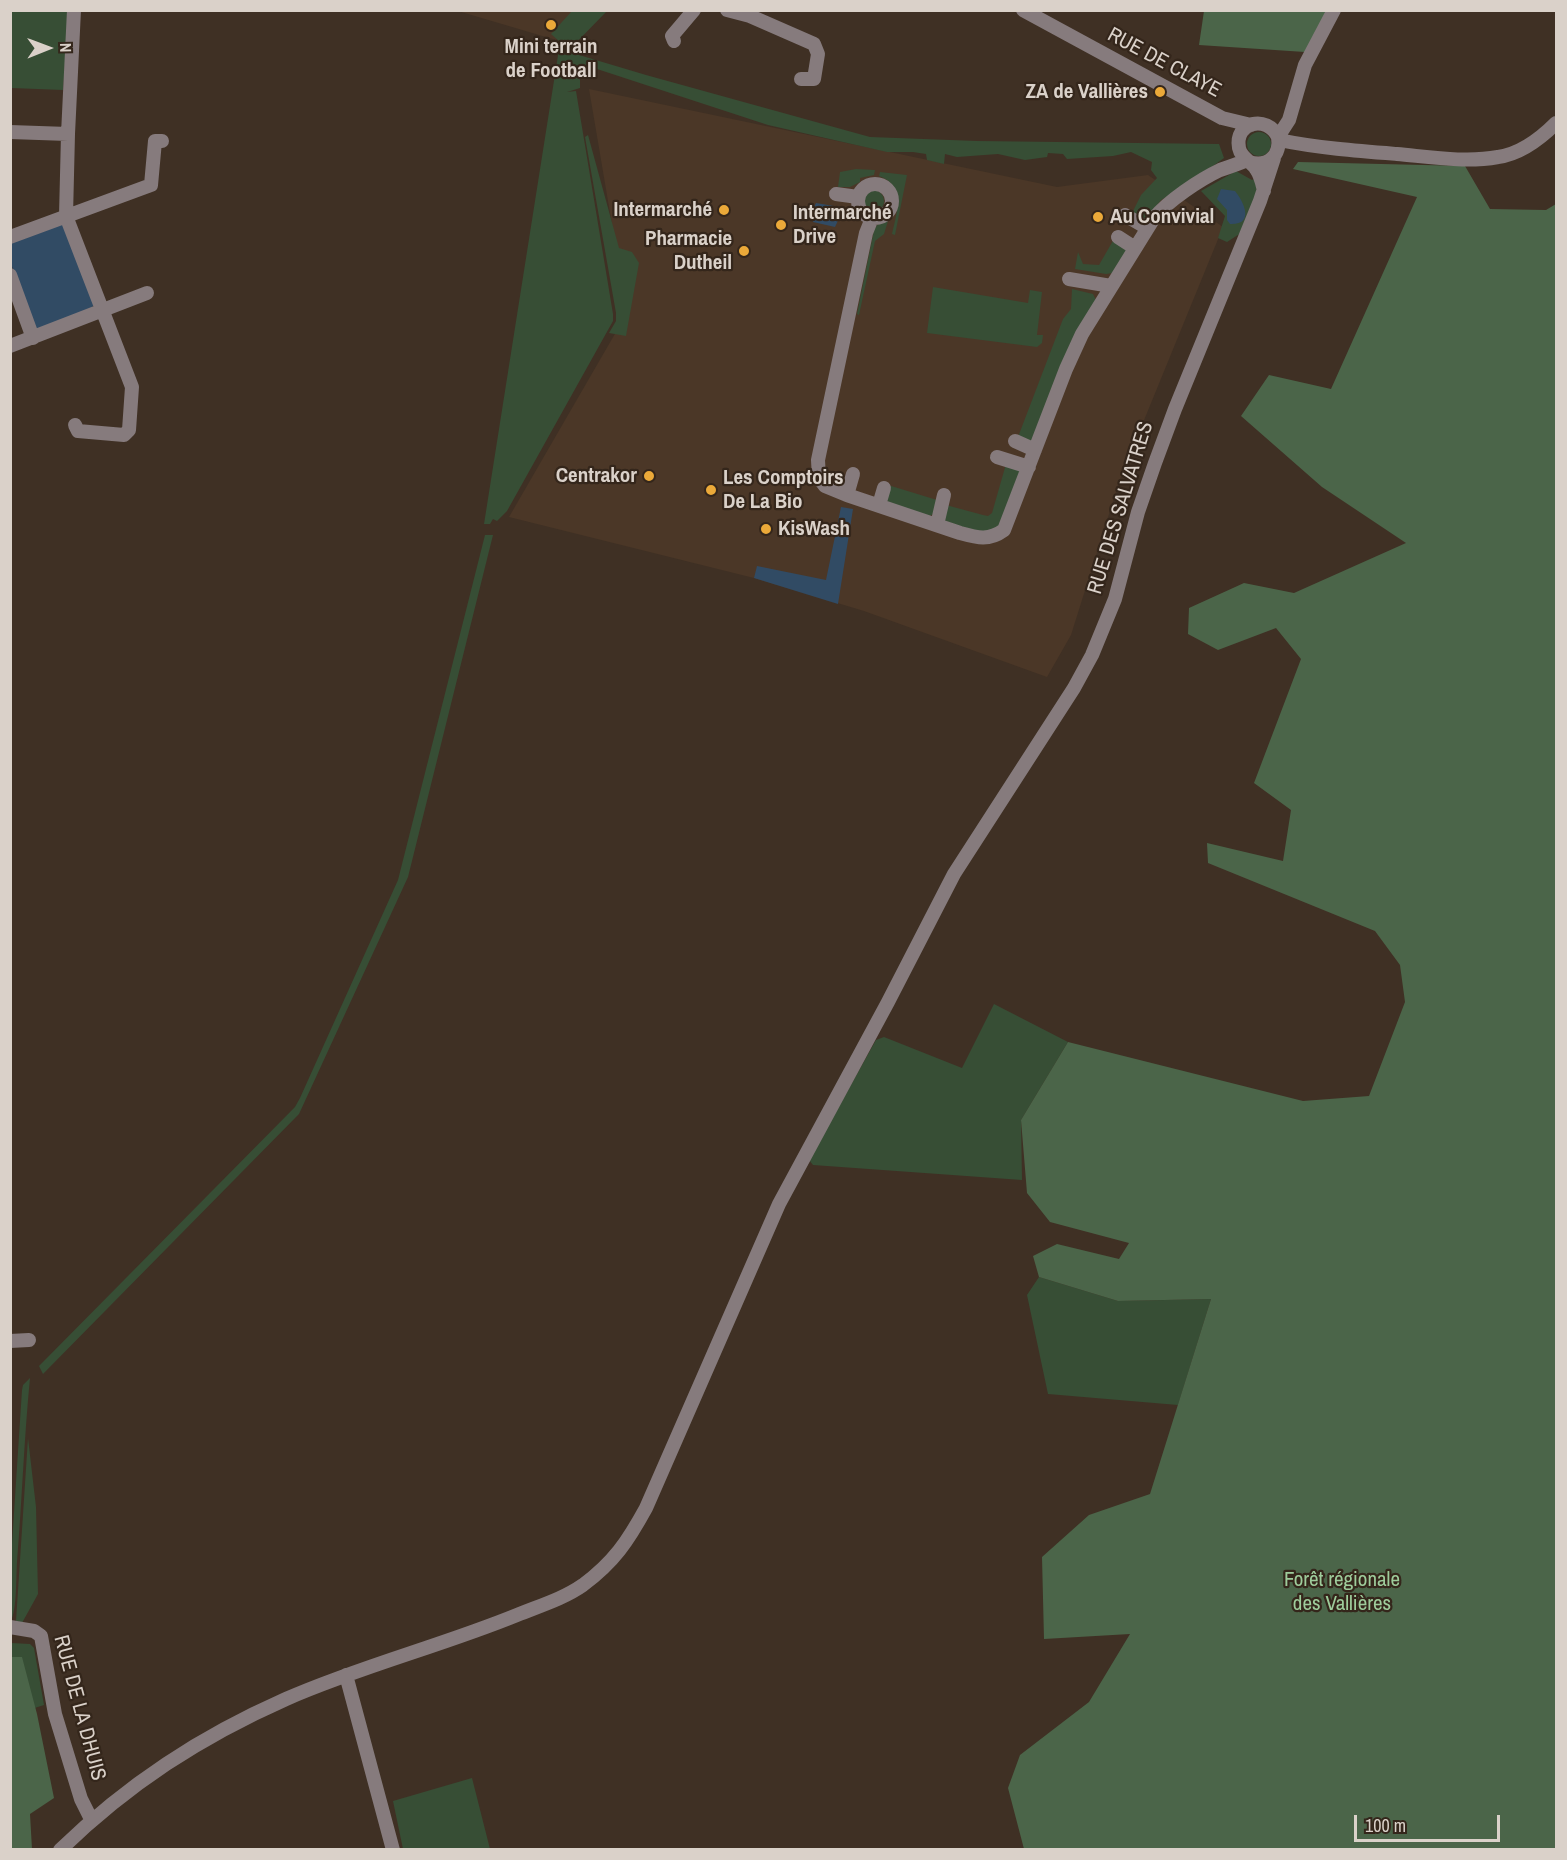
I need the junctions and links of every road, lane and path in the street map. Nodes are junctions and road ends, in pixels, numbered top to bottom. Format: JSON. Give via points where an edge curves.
{"nodes":[{"id":1,"x":74,"y":10,"type":"edge"},
{"id":2,"x":694,"y":10,"type":"edge"},
{"id":3,"x":727,"y":10,"type":"edge"},
{"id":4,"x":1023,"y":10,"type":"edge"},
{"id":5,"x":1335,"y":10,"type":"edge"},
{"id":6,"x":751,"y":13,"type":"edge"},
{"id":7,"x":674,"y":41,"type":"dead end"},
{"id":8,"x":801,"y":79,"type":"dead end"},
{"id":9,"x":1290,"y":116,"type":"junction"},
{"id":10,"x":1222,"y":118,"type":"junction"},
{"id":11,"x":1557,"y":123,"type":"edge"},
{"id":12,"x":1257,"y":124,"type":"junction"},
{"id":13,"x":10,"y":132,"type":"edge"},
{"id":14,"x":68,"y":134,"type":"junction"},
{"id":15,"x":162,"y":141,"type":"dead end"},
{"id":16,"x":1239,"y":143,"type":"junction"},
{"id":17,"x":1311,"y":146,"type":"junction"},
{"id":18,"x":1277,"y":147,"type":"junction"},
{"id":19,"x":1248,"y":161,"type":"junction"},
{"id":20,"x":1219,"y":171,"type":"junction"},
{"id":21,"x":1264,"y":191,"type":"junction"},
{"id":22,"x":836,"y":194,"type":"dead end"},
{"id":23,"x":858,"y":197,"type":"junction"},
{"id":24,"x":1125,"y":215,"type":"dead end"},
{"id":25,"x":66,"y":216,"type":"junction"},
{"id":26,"x":872,"y":218,"type":"junction"},
{"id":27,"x":1147,"y":228,"type":"junction"},
{"id":28,"x":10,"y":237,"type":"edge"},
{"id":29,"x":1118,"y":237,"type":"dead end"},
{"id":30,"x":1135,"y":248,"type":"junction"},
{"id":31,"x":10,"y":275,"type":"edge"},
{"id":32,"x":1069,"y":279,"type":"dead end"},
{"id":33,"x":1110,"y":286,"type":"junction"},
{"id":34,"x":147,"y":293,"type":"dead end"},
{"id":35,"x":102,"y":311,"type":"junction"},
{"id":36,"x":33,"y":338,"type":"junction"},
{"id":37,"x":10,"y":346,"type":"edge"},
{"id":38,"x":75,"y":425,"type":"dead end"},
{"id":39,"x":1015,"y":441,"type":"dead end"},
{"id":40,"x":1035,"y":450,"type":"junction"},
{"id":41,"x":997,"y":457,"type":"dead end"},
{"id":42,"x":1029,"y":467,"type":"junction"},
{"id":43,"x":853,"y":474,"type":"dead end"},
{"id":44,"x":884,"y":488,"type":"dead end"},
{"id":45,"x":847,"y":495,"type":"junction"},
{"id":46,"x":944,"y":495,"type":"dead end"},
{"id":47,"x":879,"y":505,"type":"junction"},
{"id":48,"x":937,"y":525,"type":"junction"},
{"id":49,"x":29,"y":1340,"type":"dead end"},
{"id":50,"x":10,"y":1341,"type":"edge"},
{"id":51,"x":10,"y":1628,"type":"edge"},
{"id":52,"x":346,"y":1675,"type":"junction"},
{"id":53,"x":91,"y":1820,"type":"junction"},
{"id":54,"x":60,"y":1850,"type":"edge"},
{"id":55,"x":393,"y":1850,"type":"edge"}],
"edges":[{"from":1,"to":14,"type":"street"},
{"from":2,"to":7,"type":"street","via":[[672,36]]},
{"from":3,"to":6,"type":"street"},
{"from":4,"to":10,"type":"street","name":"RUE DE CLAYE"},
{"from":5,"to":9,"type":"street","name":"RUE DES SALVATRES","via":[[1305,65]]},
{"from":6,"to":8,"type":"street","via":[[814,44],[818,54],[814,79]]},
{"from":9,"to":12,"type":"street"},
{"from":9,"to":17,"type":"street","via":[[1296,135]]},
{"from":9,"to":18,"type":"street","name":"RUE DES SALVATRES"},
{"from":10,"to":12,"type":"street","name":"RUE DE CLAYE"},
{"from":10,"to":16,"type":"street","name":"RUE DE CLAYE"},
{"from":11,"to":17,"type":"street","via":[[1521,150],[1499,157],[1440,158]]},
{"from":12,"to":16,"type":"street","via":[[1241,133]]},
{"from":12,"to":18,"type":"street","via":[[1273,128]]},
{"from":13,"to":14,"type":"street"},
{"from":14,"to":25,"type":"street"},
{"from":15,"to":25,"type":"street","via":[[155,141],[151,185]]},
{"from":16,"to":19,"type":"street","via":[[1240,152]]},
{"from":16,"to":20,"type":"street"},
{"from":17,"to":18,"type":"street"},
{"from":18,"to":19,"type":"street","via":[[1262,164]]},
{"from":18,"to":21,"type":"street","name":"RUE DES SALVATRES"},
{"from":19,"to":20,"type":"street"},
{"from":19,"to":21,"type":"street","via":[[1259,173]]},
{"from":20,"to":27,"type":"street","via":[[1165,205]]},
{"from":21,"to":52,"type":"street","name":"RUE DES SALVATRES","via":[[1155,463],[1115,599],[1092,655],[954,874],[788,1186],[646,1508],[627,1542],[582,1585],[556,1600]]},
{"from":22,"to":23,"type":"street"},
{"from":23,"to":26,"type":"street","via":[[859,208]]},
{"from":23,"to":26,"type":"street","via":[[863,188],[872,184],[882,185],[890,193],[889,210],[882,217]]},
{"from":24,"to":27,"type":"street"},
{"from":25,"to":28,"type":"street"},
{"from":25,"to":35,"type":"street"},
{"from":26,"to":45,"type":"street","via":[[817,466],[825,486]]},
{"from":27,"to":30,"type":"street"},
{"from":29,"to":30,"type":"street"},
{"from":30,"to":33,"type":"street"},
{"from":31,"to":36,"type":"street"},
{"from":32,"to":33,"type":"street"},
{"from":33,"to":40,"type":"street","via":[[1082,334]]},
{"from":34,"to":35,"type":"street"},
{"from":35,"to":36,"type":"street"},
{"from":35,"to":38,"type":"street","via":[[132,387],[129,430],[124,435],[78,430]]},
{"from":36,"to":37,"type":"street"},
{"from":39,"to":40,"type":"street"},
{"from":40,"to":42,"type":"street"},
{"from":41,"to":42,"type":"street"},
{"from":42,"to":48,"type":"street","via":[[1004,530],[993,538],[978,541]]},
{"from":43,"to":45,"type":"street"},
{"from":44,"to":47,"type":"street"},
{"from":45,"to":47,"type":"street"},
{"from":46,"to":48,"type":"street"},
{"from":47,"to":48,"type":"street"},
{"from":49,"to":50,"type":"street"},
{"from":51,"to":53,"type":"street","name":"RUE DE LA DHUIS","via":[[34,1631],[41,1636],[55,1714]]},
{"from":52,"to":53,"type":"street","name":"RUE DES SALVATRES","via":[[251,1714],[194,1744]]},
{"from":52,"to":55,"type":"street"},
{"from":53,"to":54,"type":"street","name":"RUE DES SALVATRES"}]}
